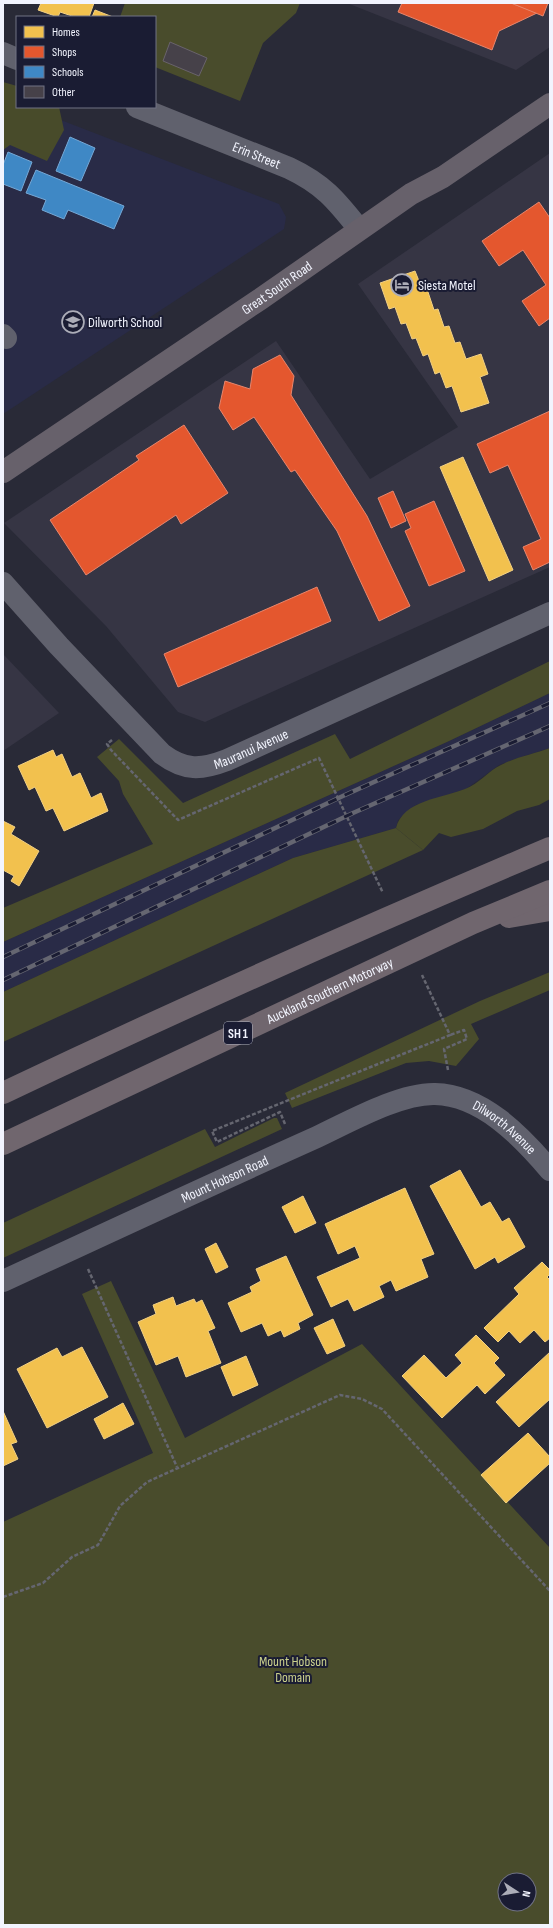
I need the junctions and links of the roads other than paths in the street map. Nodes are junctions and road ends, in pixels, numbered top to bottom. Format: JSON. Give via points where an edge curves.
{"nodes":[{"id":1,"x":550,"y":104,"type":"edge"},
{"id":2,"x":139,"y":108,"type":"edge"},
{"id":3,"x":360,"y":229,"type":"junction"},
{"id":4,"x":3,"y":472,"type":"edge"},
{"id":5,"x":3,"y":583,"type":"edge"},
{"id":6,"x":550,"y":613,"type":"edge"},
{"id":7,"x":550,"y":848,"type":"edge"},
{"id":8,"x":550,"y":891,"type":"edge"},
{"id":9,"x":550,"y":910,"type":"edge"},
{"id":10,"x":473,"y":923,"type":"junction"},
{"id":11,"x":3,"y":1093,"type":"edge"},
{"id":12,"x":451,"y":1096,"type":"joint"},
{"id":13,"x":3,"y":1144,"type":"edge"},
{"id":14,"x":550,"y":1170,"type":"edge"},
{"id":15,"x":3,"y":1281,"type":"edge"}],
"edges":[{"from":1,"to":3,"type":"main road","name":"Great South Road","via":[[443,177],[411,194]]},
{"from":2,"to":3,"type":"street","name":"Erin Street","via":[[310,178],[341,205]]},
{"from":3,"to":4,"type":"main road","name":"Great South Road"},
{"from":5,"to":6,"type":"street","name":"Mauranui Avenue","via":[[162,754],[183,766],[192,767],[214,765],[227,760]]},
{"from":7,"to":11,"type":"highway","via":[[433,897],[157,1020]]},
{"from":8,"to":10,"type":"highway","name":"Auckland Southern Motorway","number":"SH 1"},
{"from":9,"to":10,"type":"highway"},
{"from":10,"to":13,"type":"highway","name":"Auckland Southern Motorway","number":"SH 1"},
{"from":12,"to":14,"type":"street","name":"Dilworth Avenue","via":[[472,1102],[491,1114]]},
{"from":12,"to":15,"type":"street","name":"Mount Hobson Road","via":[[434,1094],[393,1103]]}]}
